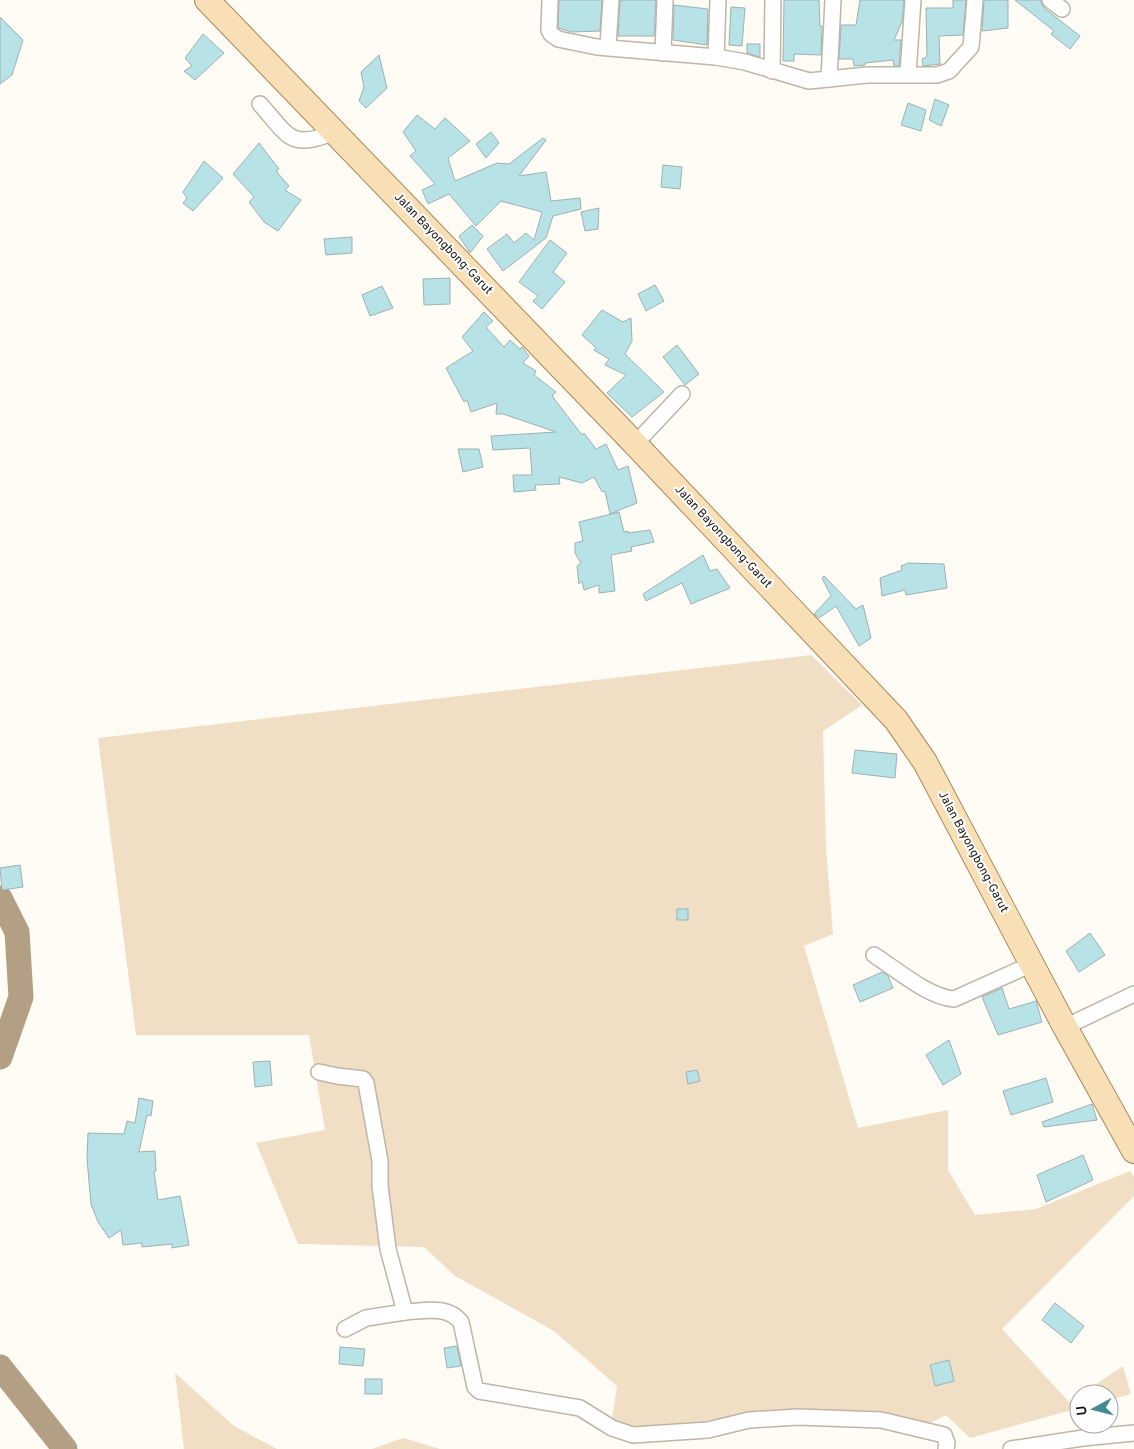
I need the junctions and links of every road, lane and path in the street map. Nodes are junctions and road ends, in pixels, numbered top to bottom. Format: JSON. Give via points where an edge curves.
{"nodes":[{"id":1,"x":207,"y":0,"type":"edge"},
{"id":2,"x":550,"y":0,"type":"edge"},
{"id":3,"x":611,"y":0,"type":"edge"},
{"id":4,"x":665,"y":0,"type":"edge"},
{"id":5,"x":718,"y":0,"type":"edge"},
{"id":6,"x":773,"y":0,"type":"edge"},
{"id":7,"x":833,"y":0,"type":"edge"},
{"id":8,"x":913,"y":0,"type":"edge"},
{"id":9,"x":975,"y":0,"type":"edge"},
{"id":10,"x":608,"y":46,"type":"junction"},
{"id":11,"x":663,"y":53,"type":"junction"},
{"id":12,"x":716,"y":56,"type":"junction"},
{"id":13,"x":772,"y":71,"type":"junction"},
{"id":14,"x":908,"y":74,"type":"junction"},
{"id":15,"x":829,"y":79,"type":"junction"},
{"id":16,"x":260,"y":104,"type":"dead end"},
{"id":17,"x":334,"y":132,"type":"junction"},
{"id":18,"x":682,"y":394,"type":"dead end"},
{"id":19,"x":636,"y":444,"type":"junction"},
{"id":20,"x":874,"y":955,"type":"dead end"},
{"id":21,"x":1032,"y":964,"type":"junction"},
{"id":22,"x":1134,"y":994,"type":"edge"},
{"id":23,"x":1065,"y":1027,"type":"junction"},
{"id":24,"x":319,"y":1072,"type":"dead end"},
{"id":25,"x":1134,"y":1151,"type":"edge"},
{"id":26,"x":405,"y":1312,"type":"junction"},
{"id":27,"x":345,"y":1329,"type":"dead end"},
{"id":28,"x":1134,"y":1433,"type":"edge"},
{"id":29,"x":946,"y":1449,"type":"edge"},
{"id":30,"x":1011,"y":1449,"type":"edge"}],
"edges":[{"from":1,"to":17,"type":"main road","name":"Jalan Bayongbong-Garut"},
{"from":2,"to":10,"type":"street","via":[[549,30],[553,36],[597,47]]},
{"from":3,"to":10,"type":"street"},
{"from":4,"to":11,"type":"street"},
{"from":5,"to":12,"type":"street"},
{"from":6,"to":13,"type":"street"},
{"from":7,"to":15,"type":"street"},
{"from":8,"to":14,"type":"street"},
{"from":9,"to":14,"type":"street","via":[[973,40],[966,53],[949,71],[937,75]]},
{"from":10,"to":11,"type":"street"},
{"from":11,"to":12,"type":"street"},
{"from":12,"to":13,"type":"street"},
{"from":13,"to":15,"type":"street","via":[[809,81]]},
{"from":14,"to":15,"type":"street"},
{"from":16,"to":17,"type":"street","via":[[296,141],[315,140]]},
{"from":17,"to":19,"type":"main road","name":"Jalan Bayongbong-Garut"},
{"from":18,"to":19,"type":"street"},
{"from":19,"to":21,"type":"main road","name":"Jalan Bayongbong-Garut","via":[[896,720],[925,762]]},
{"from":20,"to":21,"type":"street","via":[[945,999],[954,999]]},
{"from":21,"to":23,"type":"main road","name":"Jalan Bayongbong-Garut"},
{"from":22,"to":23,"type":"street"},
{"from":23,"to":25,"type":"main road","name":"Jalan Bayongbong-Garut"},
{"from":24,"to":26,"type":"street","via":[[364,1079],[366,1082],[380,1161],[388,1249]]},
{"from":26,"to":27,"type":"street","via":[[366,1318]]},
{"from":26,"to":29,"type":"street","via":[[444,1310],[458,1318],[475,1387],[479,1391],[580,1408],[622,1432],[708,1430],[749,1420],[798,1417],[881,1420],[944,1435]]},
{"from":28,"to":30,"type":"street"}]}
